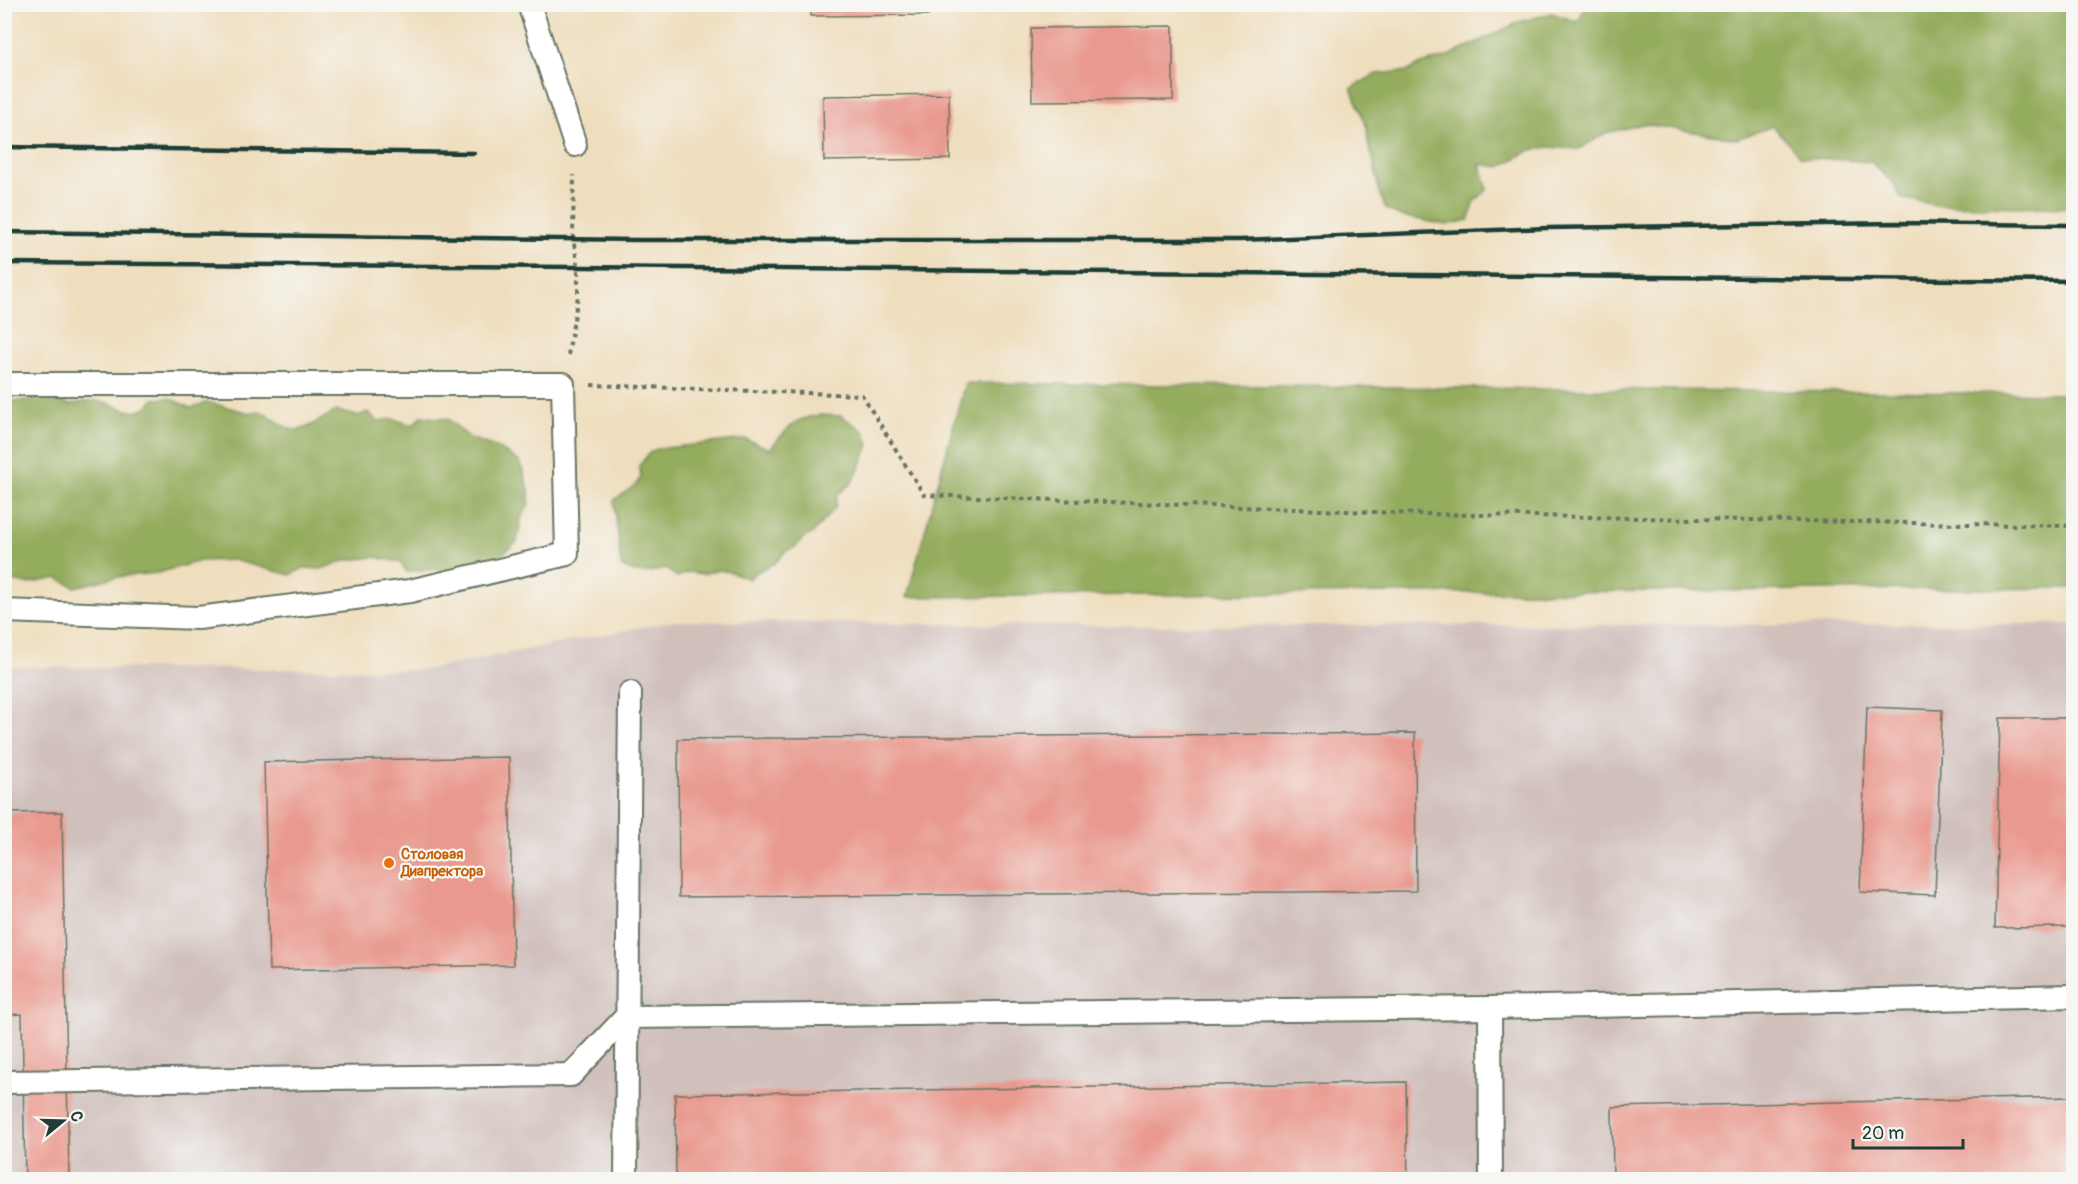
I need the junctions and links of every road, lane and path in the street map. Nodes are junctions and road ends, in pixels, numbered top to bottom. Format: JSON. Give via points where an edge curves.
{"nodes":[{"id":1,"x":528,"y":4,"type":"edge"},
{"id":2,"x":575,"y":145,"type":"joint"},
{"id":3,"x":4,"y":384,"type":"edge"},
{"id":4,"x":562,"y":384,"type":"junction"},
{"id":5,"x":2073,"y":526,"type":"edge"},
{"id":6,"x":4,"y":611,"type":"edge"},
{"id":7,"x":630,"y":693,"type":"dead end"},
{"id":8,"x":2073,"y":996,"type":"edge"},
{"id":9,"x":1490,"y":1008,"type":"junction"},
{"id":10,"x":626,"y":1017,"type":"junction"},
{"id":11,"x":4,"y":1082,"type":"edge"},
{"id":12,"x":626,"y":1179,"type":"edge"},
{"id":13,"x":1491,"y":1179,"type":"edge"}],
"edges":[{"from":1,"to":2,"type":"lane"},
{"from":2,"to":4,"type":"path","via":[[573,238],[578,296]]},
{"from":3,"to":4,"type":"lane"},
{"from":4,"to":5,"type":"path","via":[[862,395],[924,495],[1425,514]]},
{"from":4,"to":6,"type":"lane","via":[[567,554],[410,591],[198,618]]},
{"from":7,"to":10,"type":"lane"},
{"from":8,"to":9,"type":"lane"},
{"from":9,"to":10,"type":"lane"},
{"from":9,"to":13,"type":"lane"},
{"from":10,"to":11,"type":"lane","via":[[571,1075]]},
{"from":10,"to":12,"type":"lane"}]}
